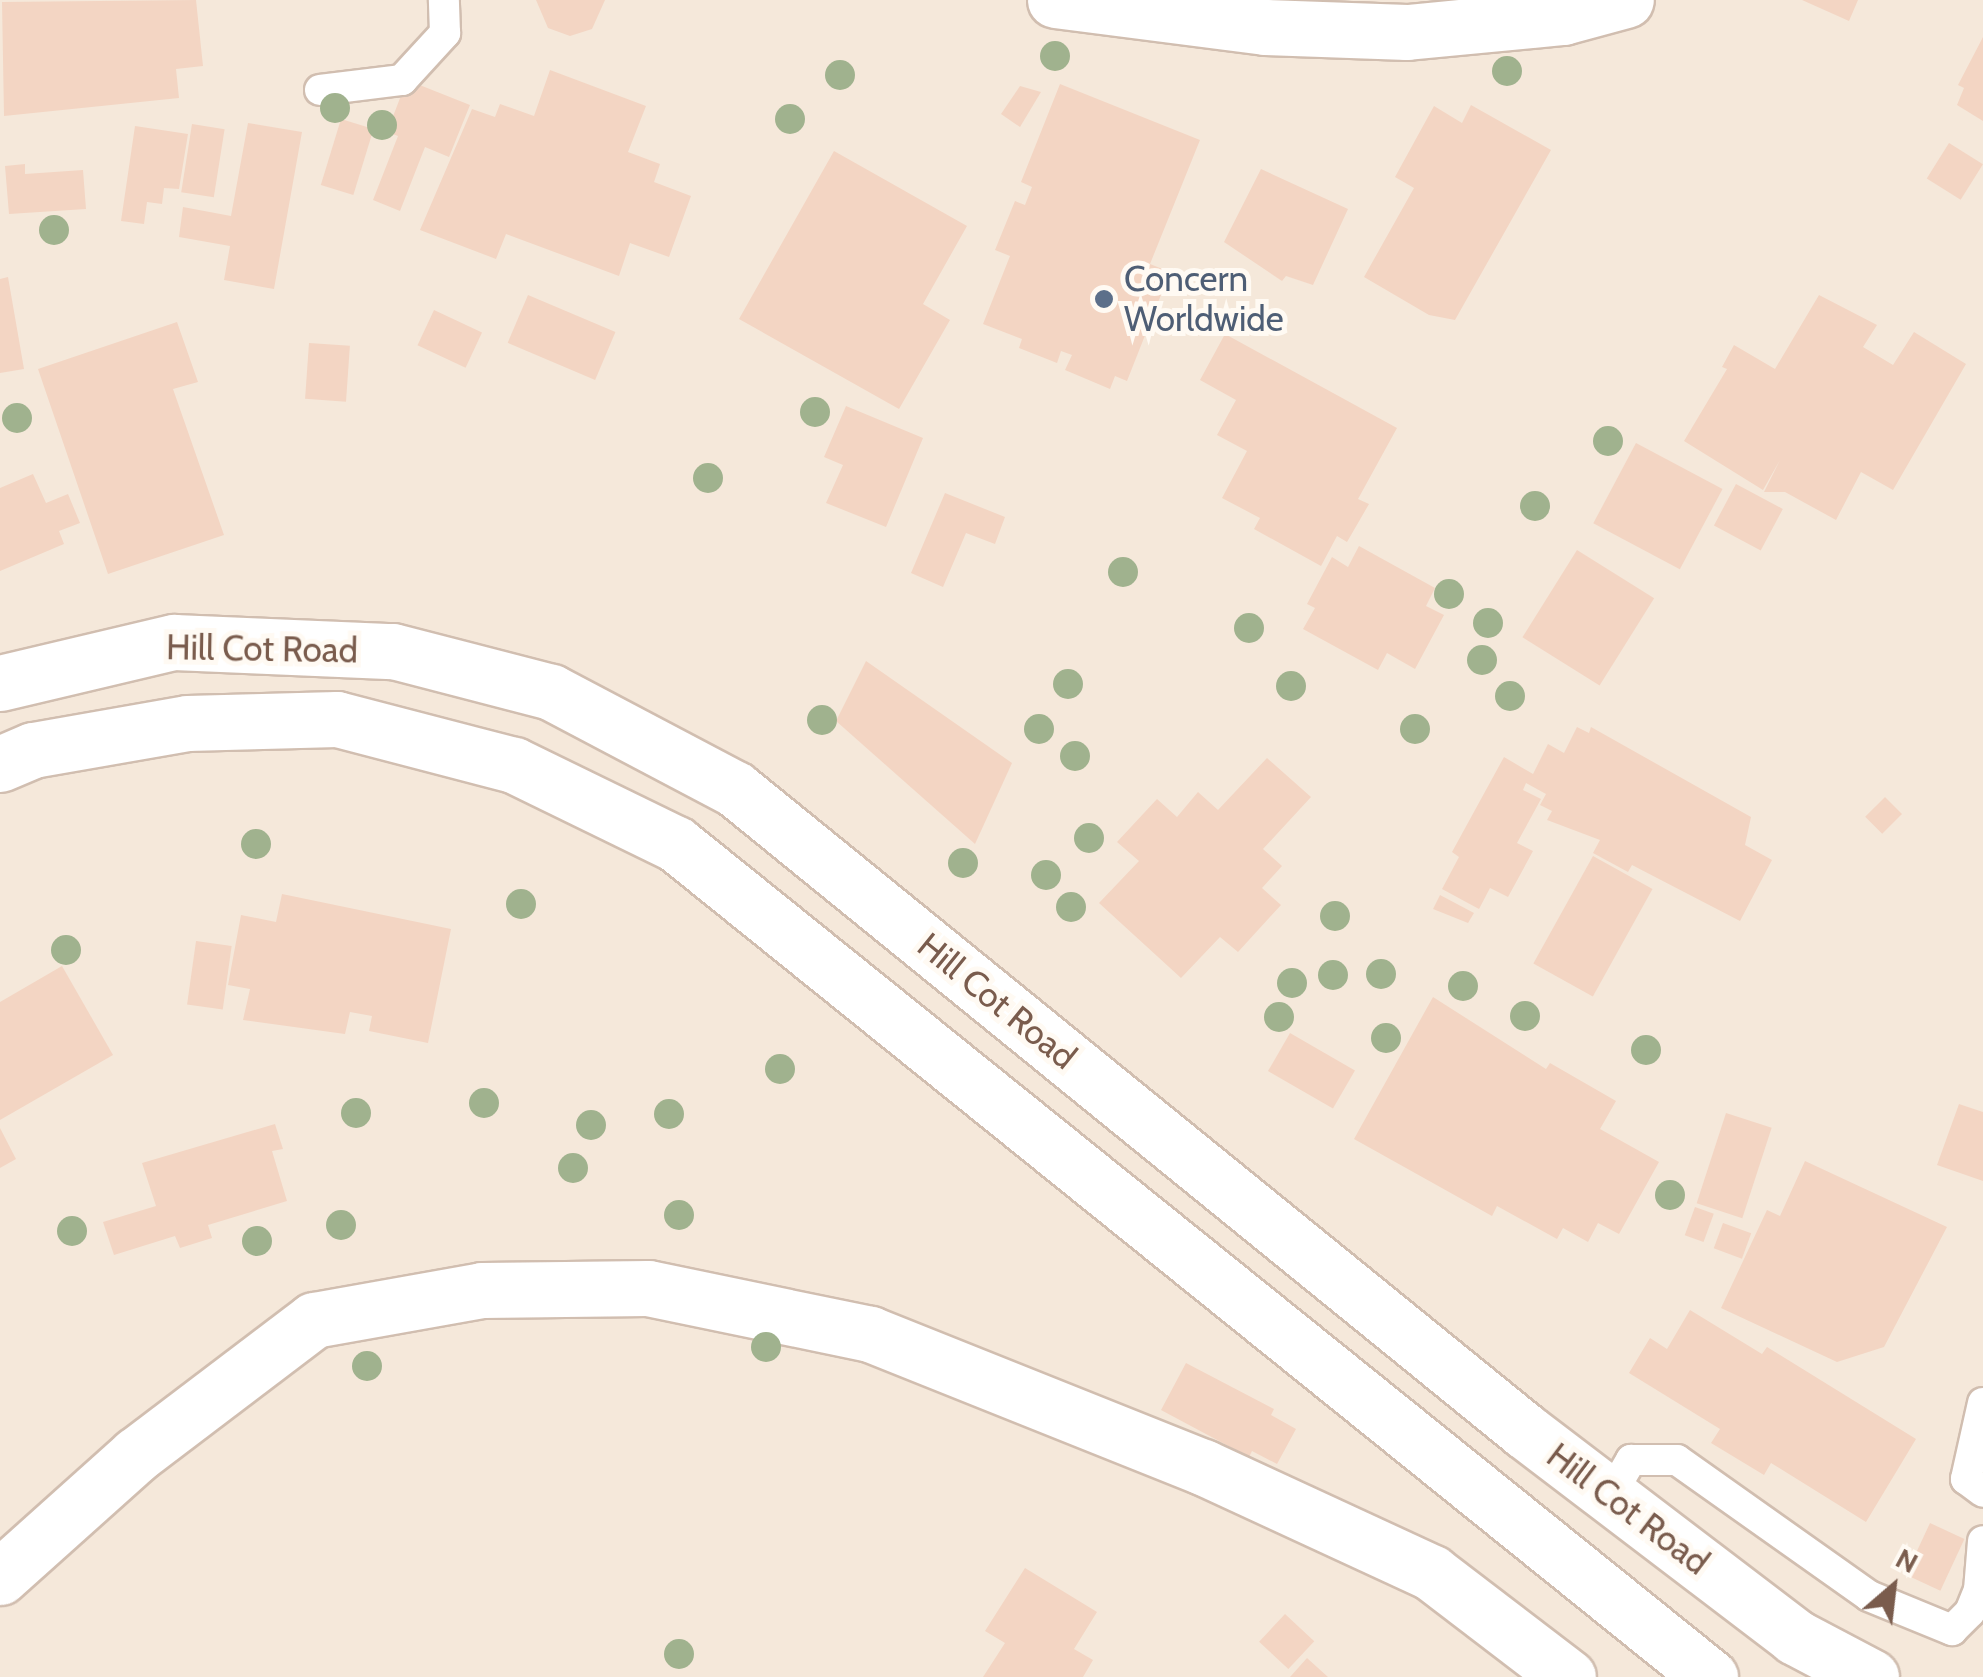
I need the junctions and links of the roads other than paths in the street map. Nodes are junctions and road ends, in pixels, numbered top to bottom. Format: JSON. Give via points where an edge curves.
{"nodes":[{"id":1,"x":444,"y":0,"type":"edge"},
{"id":2,"x":1056,"y":0,"type":"edge"},
{"id":3,"x":1626,"y":0,"type":"edge"},
{"id":4,"x":320,"y":90,"type":"dead end"},
{"id":5,"x":0,"y":684,"type":"edge"},
{"id":6,"x":0,"y":764,"type":"edge"},
{"id":7,"x":1983,"y":1403,"type":"edge"},
{"id":8,"x":1983,"y":1492,"type":"edge"},
{"id":9,"x":1610,"y":1496,"type":"junction"},
{"id":10,"x":1983,"y":1541,"type":"edge"},
{"id":11,"x":0,"y":1577,"type":"edge"},
{"id":12,"x":1568,"y":1677,"type":"edge"},
{"id":13,"x":1710,"y":1677,"type":"edge"},
{"id":14,"x":1871,"y":1677,"type":"edge"}],
"edges":[{"from":1,"to":4,"type":"lane","via":[[444,33],[402,80]]},
{"from":2,"to":3,"type":"main road","via":[[1265,26],[1407,32],[1563,17]]},
{"from":5,"to":9,"type":"main road","name":"Hill Cot Road","via":[[174,642],[393,651],[551,692],[735,789]]},
{"from":6,"to":13,"type":"main road","name":"Hill Cot Road","via":[[33,750],[187,723],[337,719],[514,765],[676,844]]},
{"from":7,"to":8,"type":"lane","via":[[1966,1478]]},
{"from":9,"to":10,"type":"lane","via":[[1631,1460],[1677,1460],[1869,1596],[1952,1630],[1970,1612],[1978,1590]]},
{"from":9,"to":14,"type":"main road","name":"Hill Cot Road","via":[[1795,1636]]},
{"from":11,"to":12,"type":"main road","via":[[136,1455],[314,1320],[482,1290],[648,1288],[870,1334],[1203,1466],[1432,1574]]}]}
